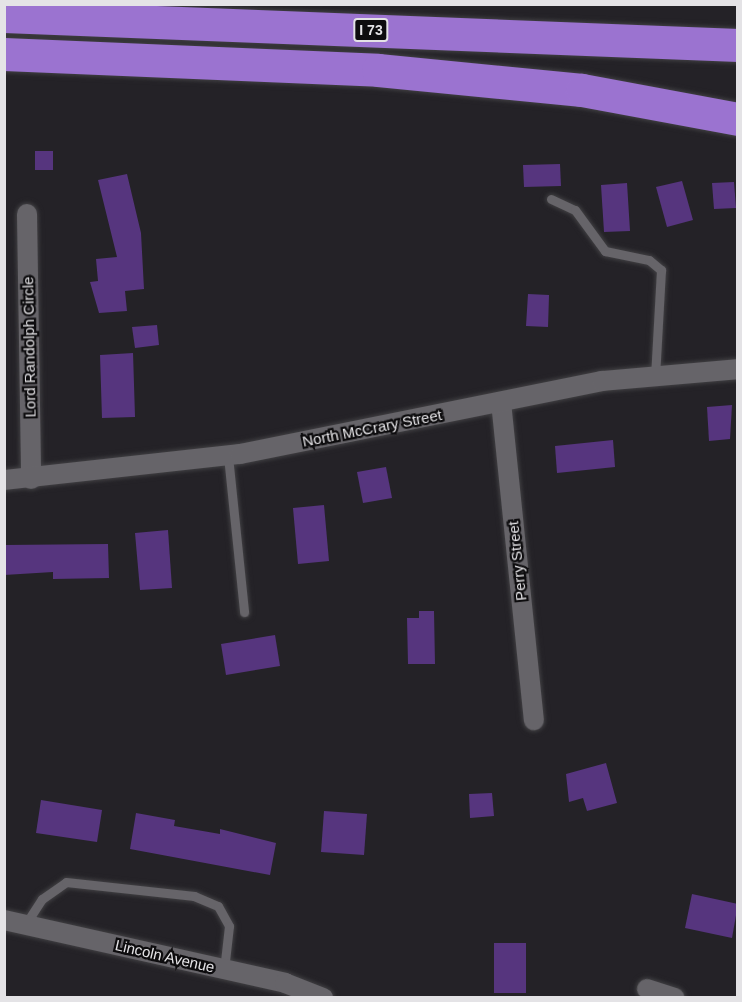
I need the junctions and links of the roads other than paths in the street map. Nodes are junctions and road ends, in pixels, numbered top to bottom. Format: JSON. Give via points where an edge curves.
{"nodes":[{"id":1,"x":4,"y":16,"type":"edge"},
{"id":2,"x":738,"y":45,"type":"edge"},
{"id":3,"x":4,"y":54,"type":"edge"},
{"id":4,"x":738,"y":119,"type":"edge"},
{"id":5,"x":551,"y":199,"type":"dead end"},
{"id":6,"x":27,"y":214,"type":"dead end"},
{"id":7,"x":738,"y":369,"type":"edge"},
{"id":8,"x":655,"y":377,"type":"junction"},
{"id":9,"x":501,"y":402,"type":"junction"},
{"id":10,"x":228,"y":456,"type":"junction"},
{"id":11,"x":31,"y":479,"type":"junction"},
{"id":12,"x":4,"y":480,"type":"edge"},
{"id":13,"x":244,"y":612,"type":"dead end"},
{"id":14,"x":534,"y":720,"type":"dead end"},
{"id":15,"x":4,"y":920,"type":"edge"},
{"id":16,"x":25,"y":925,"type":"junction"},
{"id":17,"x":224,"y":970,"type":"junction"},
{"id":18,"x":647,"y":989,"type":"dead end"},
{"id":19,"x":323,"y":998,"type":"edge"},
{"id":20,"x":675,"y":998,"type":"edge"}],
"edges":[{"from":1,"to":2,"type":"highway","number":"I 73"},
{"from":3,"to":4,"type":"highway","via":[[378,70],[582,90]]},
{"from":5,"to":8,"type":"lane","via":[[575,210],[605,251],[650,260],[662,270]]},
{"from":6,"to":11,"type":"street","name":"Lord Randolph Circle"},
{"from":7,"to":8,"type":"street","name":"North McCrary Street"},
{"from":8,"to":9,"type":"street","name":"North McCrary Street"},
{"from":9,"to":10,"type":"street","name":"North McCrary Street"},
{"from":9,"to":14,"type":"street","name":"Perry Street"},
{"from":10,"to":11,"type":"street","name":"North McCrary Street"},
{"from":10,"to":13,"type":"lane"},
{"from":11,"to":12,"type":"street","name":"North McCrary Street"},
{"from":15,"to":16,"type":"street","name":"Lincoln Avenue"},
{"from":16,"to":17,"type":"street","name":"Lincoln Avenue"},
{"from":16,"to":17,"type":"lane","via":[[42,899],[66,882],[194,896],[218,906],[229,926]]},
{"from":17,"to":19,"type":"street","name":"Lincoln Avenue"},
{"from":18,"to":20,"type":"street"}]}
